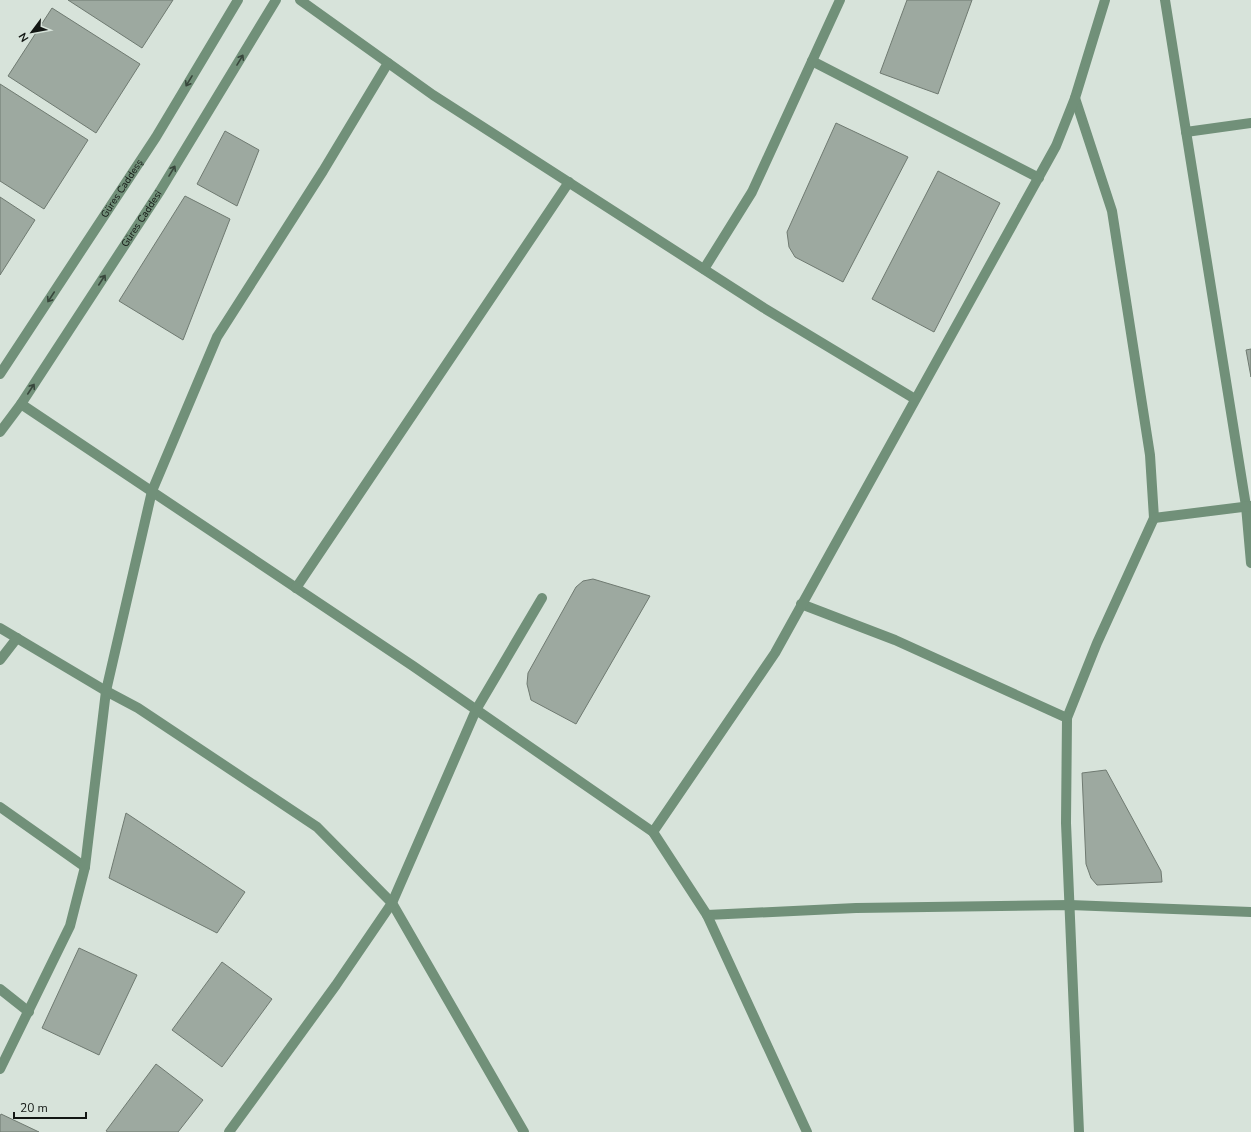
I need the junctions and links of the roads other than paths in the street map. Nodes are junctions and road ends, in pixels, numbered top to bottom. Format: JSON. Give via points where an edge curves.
{"nodes":[{"id":1,"x":238,"y":0,"type":"edge"},
{"id":2,"x":276,"y":0,"type":"edge"},
{"id":3,"x":300,"y":0,"type":"edge"},
{"id":4,"x":840,"y":0,"type":"edge"},
{"id":5,"x":1105,"y":0,"type":"edge"},
{"id":6,"x":1165,"y":0,"type":"edge"},
{"id":7,"x":812,"y":61,"type":"junction"},
{"id":8,"x":388,"y":63,"type":"junction"},
{"id":9,"x":1075,"y":98,"type":"junction"},
{"id":10,"x":1251,"y":123,"type":"edge"},
{"id":11,"x":1186,"y":132,"type":"junction"},
{"id":12,"x":1039,"y":178,"type":"junction"},
{"id":13,"x":569,"y":182,"type":"junction"},
{"id":14,"x":704,"y":269,"type":"junction"},
{"id":15,"x":0,"y":374,"type":"edge"},
{"id":16,"x":915,"y":399,"type":"junction"},
{"id":17,"x":21,"y":404,"type":"junction"},
{"id":18,"x":0,"y":432,"type":"edge"},
{"id":19,"x":152,"y":491,"type":"junction"},
{"id":20,"x":1248,"y":506,"type":"edge"},
{"id":21,"x":1154,"y":518,"type":"junction"},
{"id":22,"x":1251,"y":563,"type":"edge"},
{"id":23,"x":296,"y":588,"type":"junction"},
{"id":24,"x":542,"y":598,"type":"dead end"},
{"id":25,"x":801,"y":604,"type":"junction"},
{"id":26,"x":0,"y":628,"type":"edge"},
{"id":27,"x":17,"y":638,"type":"junction"},
{"id":28,"x":0,"y":660,"type":"edge"},
{"id":29,"x":106,"y":691,"type":"junction"},
{"id":30,"x":476,"y":710,"type":"junction"},
{"id":31,"x":1067,"y":718,"type":"junction"},
{"id":32,"x":0,"y":808,"type":"edge"},
{"id":33,"x":653,"y":832,"type":"junction"},
{"id":34,"x":85,"y":867,"type":"junction"},
{"id":35,"x":392,"y":903,"type":"junction"},
{"id":36,"x":1070,"y":905,"type":"junction"},
{"id":37,"x":1251,"y":912,"type":"edge"},
{"id":38,"x":707,"y":914,"type":"junction"},
{"id":39,"x":0,"y":989,"type":"edge"},
{"id":40,"x":29,"y":1012,"type":"junction"},
{"id":41,"x":0,"y":1069,"type":"edge"},
{"id":42,"x":229,"y":1132,"type":"edge"},
{"id":43,"x":524,"y":1132,"type":"edge"},
{"id":44,"x":807,"y":1132,"type":"edge"},
{"id":45,"x":1079,"y":1132,"type":"edge"}],
"edges":[{"from":1,"to":15,"type":"street","name":"Güres Caddesş","one_way":true,"via":[[156,137]]},
{"from":17,"to":2,"type":"street","name":"Güres Caddesi","one_way":true,"via":[[160,190]]},
{"from":3,"to":8,"type":"street"},
{"from":4,"to":7,"type":"street"},
{"from":5,"to":9,"type":"street"},
{"from":6,"to":11,"type":"street"},
{"from":7,"to":12,"type":"street"},
{"from":7,"to":14,"type":"street","via":[[752,192]]},
{"from":8,"to":13,"type":"street","via":[[433,95]]},
{"from":8,"to":19,"type":"street","via":[[323,171],[217,337]]},
{"from":9,"to":12,"type":"street","via":[[1056,146]]},
{"from":9,"to":21,"type":"street","via":[[1112,211],[1150,456]]},
{"from":10,"to":11,"type":"street"},
{"from":11,"to":20,"type":"street"},
{"from":12,"to":16,"type":"street"},
{"from":13,"to":14,"type":"street"},
{"from":13,"to":23,"type":"street"},
{"from":14,"to":16,"type":"street"},
{"from":16,"to":25,"type":"street"},
{"from":17,"to":18,"type":"street","name":"Güres Caddesi"},
{"from":17,"to":19,"type":"street"},
{"from":19,"to":23,"type":"street"},
{"from":19,"to":29,"type":"street"},
{"from":20,"to":21,"type":"street"},
{"from":20,"to":22,"type":"street"},
{"from":21,"to":31,"type":"street","via":[[1097,643]]},
{"from":23,"to":30,"type":"street"},
{"from":24,"to":30,"type":"street"},
{"from":25,"to":31,"type":"street","via":[[895,640]]},
{"from":25,"to":33,"type":"street","via":[[775,653]]},
{"from":26,"to":27,"type":"street"},
{"from":27,"to":28,"type":"street"},
{"from":27,"to":29,"type":"street"},
{"from":29,"to":34,"type":"street"},
{"from":29,"to":35,"type":"street","via":[[138,708],[317,827]]},
{"from":30,"to":33,"type":"street"},
{"from":30,"to":35,"type":"street"},
{"from":31,"to":36,"type":"street","via":[[1066,822]]},
{"from":32,"to":34,"type":"street"},
{"from":33,"to":38,"type":"street"},
{"from":34,"to":40,"type":"street","via":[[70,926]]},
{"from":35,"to":42,"type":"street"},
{"from":35,"to":43,"type":"street"},
{"from":36,"to":37,"type":"street"},
{"from":36,"to":38,"type":"street","via":[[856,908]]},
{"from":36,"to":45,"type":"street"},
{"from":38,"to":44,"type":"street"},
{"from":39,"to":40,"type":"street"},
{"from":40,"to":41,"type":"street"}]}
